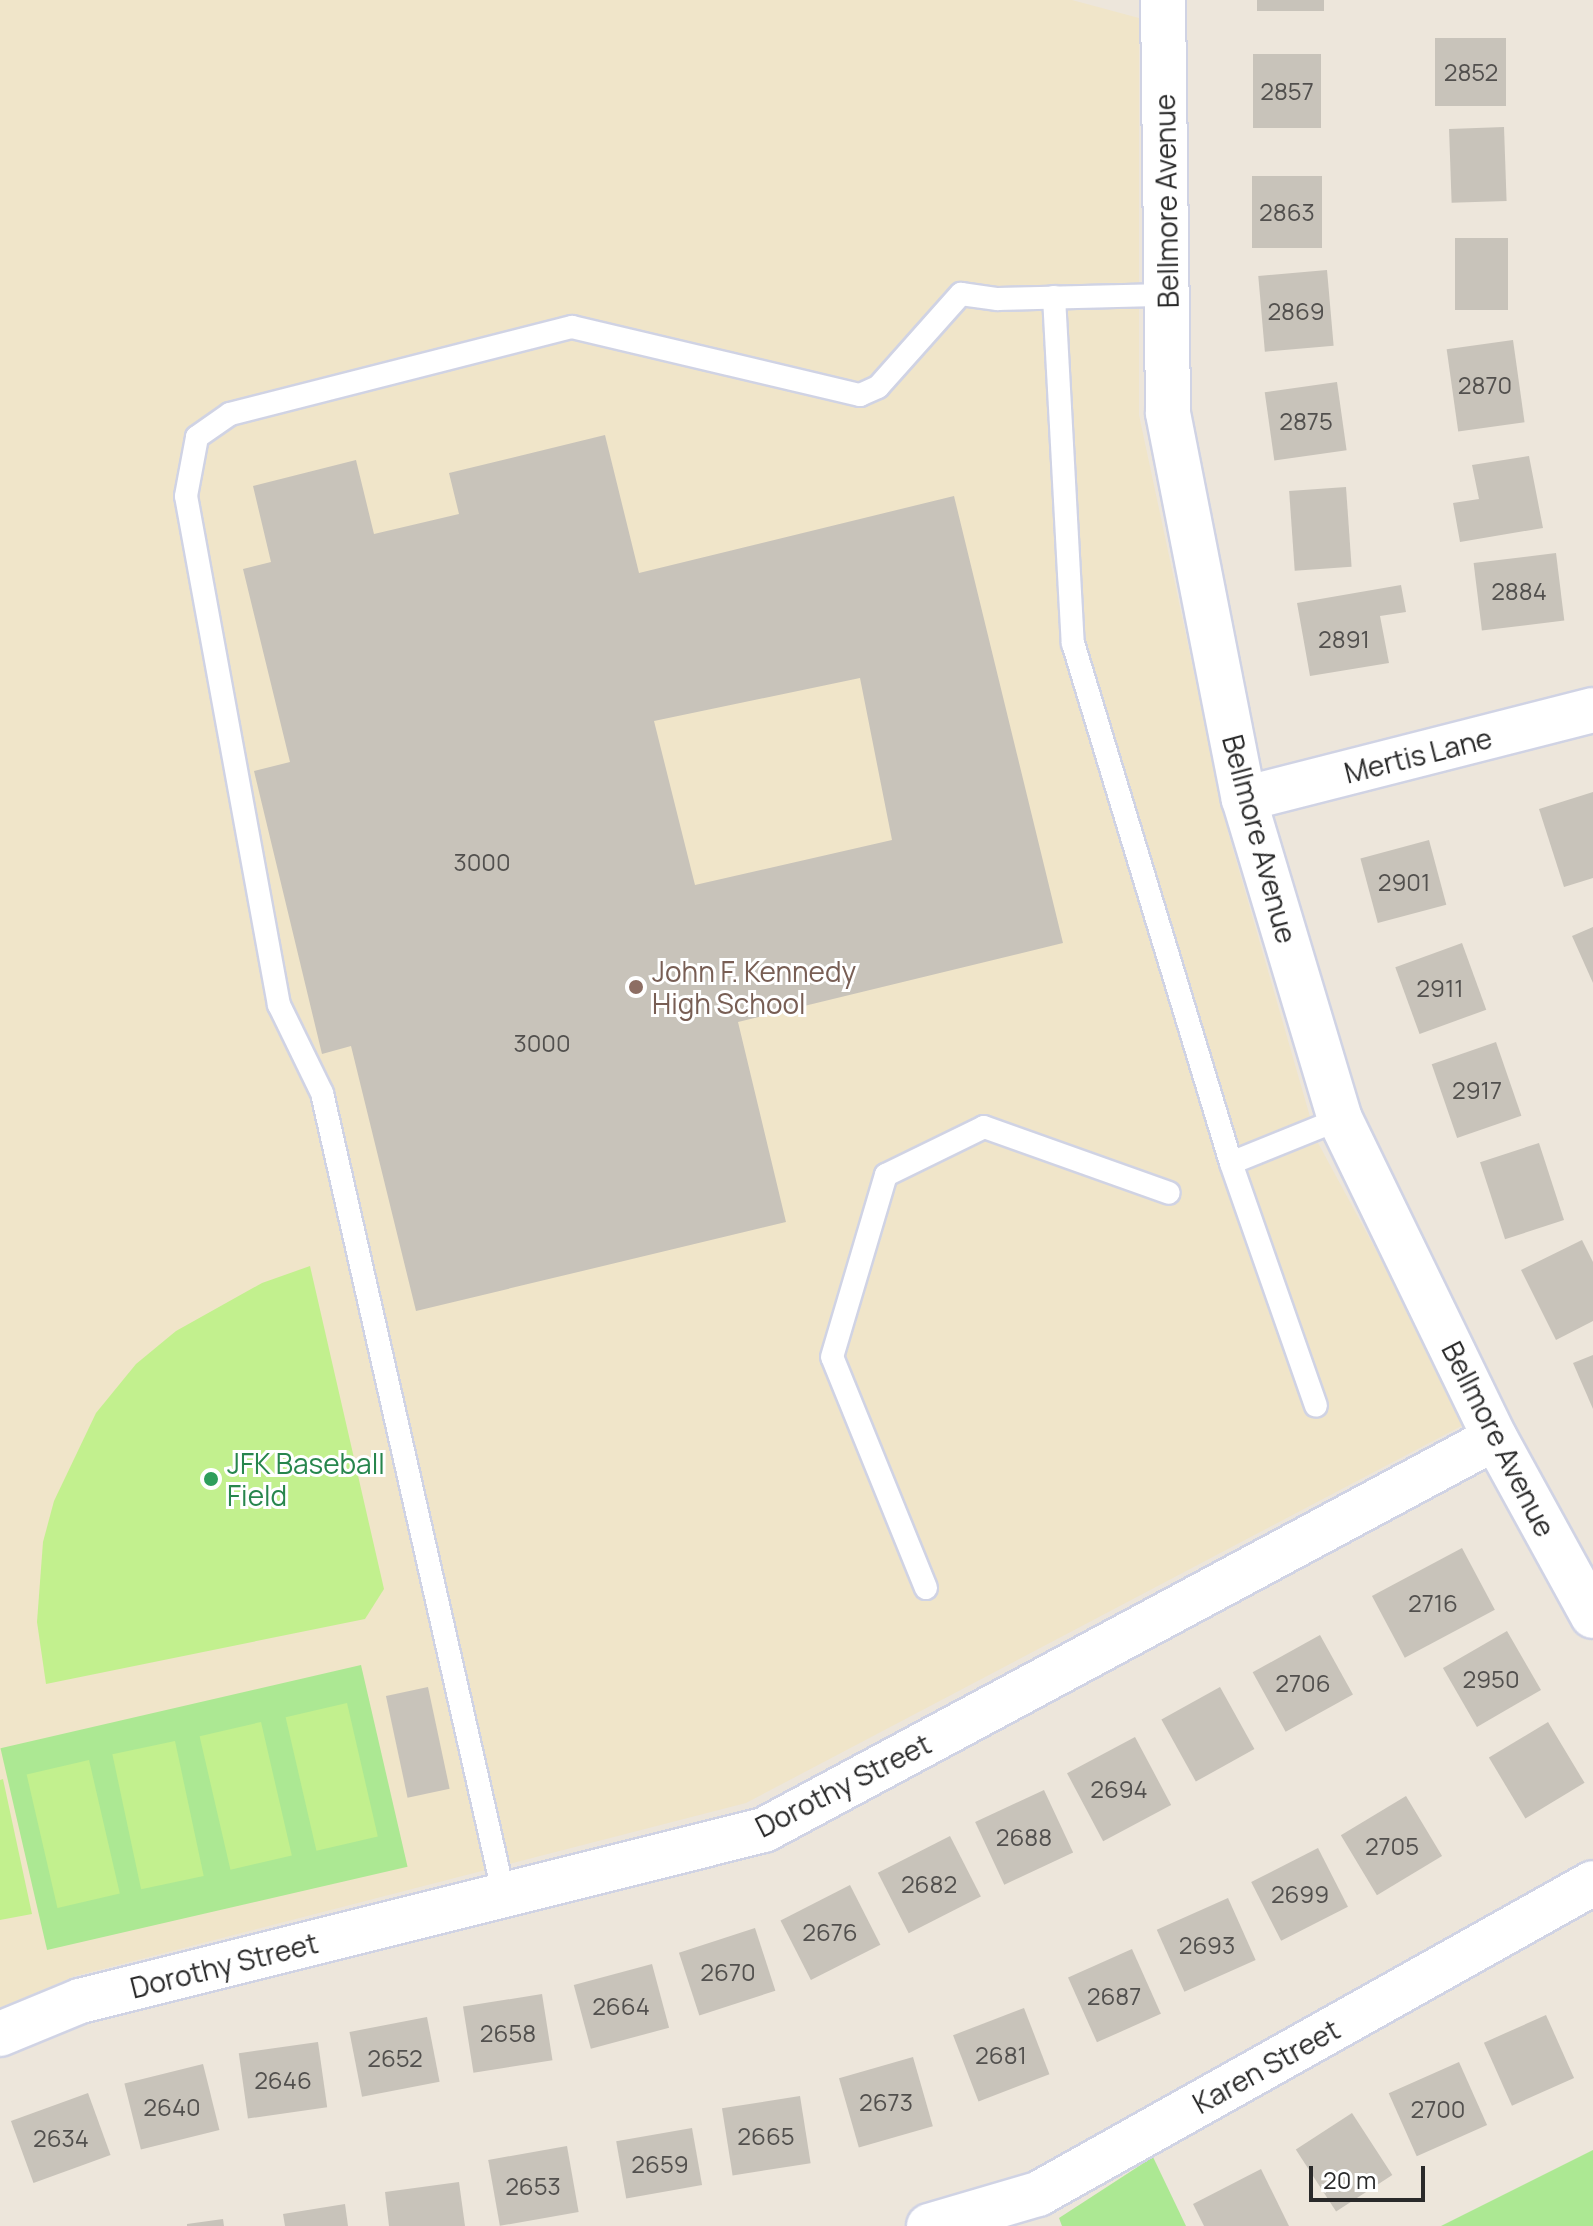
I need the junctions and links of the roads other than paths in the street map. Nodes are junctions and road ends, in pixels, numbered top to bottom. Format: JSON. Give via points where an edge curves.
{"nodes":[{"id":1,"x":1163,"y":0,"type":"edge"},
{"id":2,"x":1166,"y":295,"type":"junction"},
{"id":3,"x":1054,"y":297,"type":"junction"},
{"id":4,"x":1593,"y":710,"type":"edge"},
{"id":5,"x":1244,"y":799,"type":"junction"},
{"id":6,"x":1340,"y":1119,"type":"junction"},
{"id":7,"x":1231,"y":1163,"type":"junction"},
{"id":8,"x":1169,"y":1193,"type":"dead end"},
{"id":9,"x":1316,"y":1406,"type":"dead end"},
{"id":10,"x":1495,"y":1438,"type":"junction"},
{"id":11,"x":926,"y":1588,"type":"dead end"},
{"id":12,"x":1593,"y":1616,"type":"edge"},
{"id":13,"x":1593,"y":1883,"type":"edge"},
{"id":14,"x":504,"y":1896,"type":"junction"},
{"id":15,"x":0,"y":2034,"type":"edge"},
{"id":16,"x":929,"y":2226,"type":"edge"}],
"edges":[{"from":1,"to":2,"type":"street","name":"Bellmore Avenue"},
{"from":2,"to":3,"type":"lane"},
{"from":2,"to":5,"type":"street","name":"Bellmore Avenue","via":[[1168,413]]},
{"from":3,"to":7,"type":"lane","via":[[1073,643]]},
{"from":3,"to":14,"type":"lane","via":[[961,294],[878,387],[860,395],[572,327],[230,414],[197,437],[186,496],[279,1005],[322,1093]]},
{"from":4,"to":5,"type":"street","name":"Mertis Lane"},
{"from":5,"to":6,"type":"street","name":"Bellmore Avenue"},
{"from":6,"to":7,"type":"lane"},
{"from":6,"to":10,"type":"street","name":"Bellmore Avenue"},
{"from":7,"to":9,"type":"lane"},
{"from":8,"to":11,"type":"lane","via":[[984,1127],[886,1175],[832,1357]]},
{"from":10,"to":12,"type":"street","name":"Bellmore Avenue"},
{"from":10,"to":14,"type":"street","name":"Dorothy Street","via":[[764,1830]]},
{"from":13,"to":16,"type":"street","name":"Karen Street","via":[[1038,2194]]},
{"from":14,"to":15,"type":"street","name":"Dorothy Street","via":[[80,2001]]}]}
